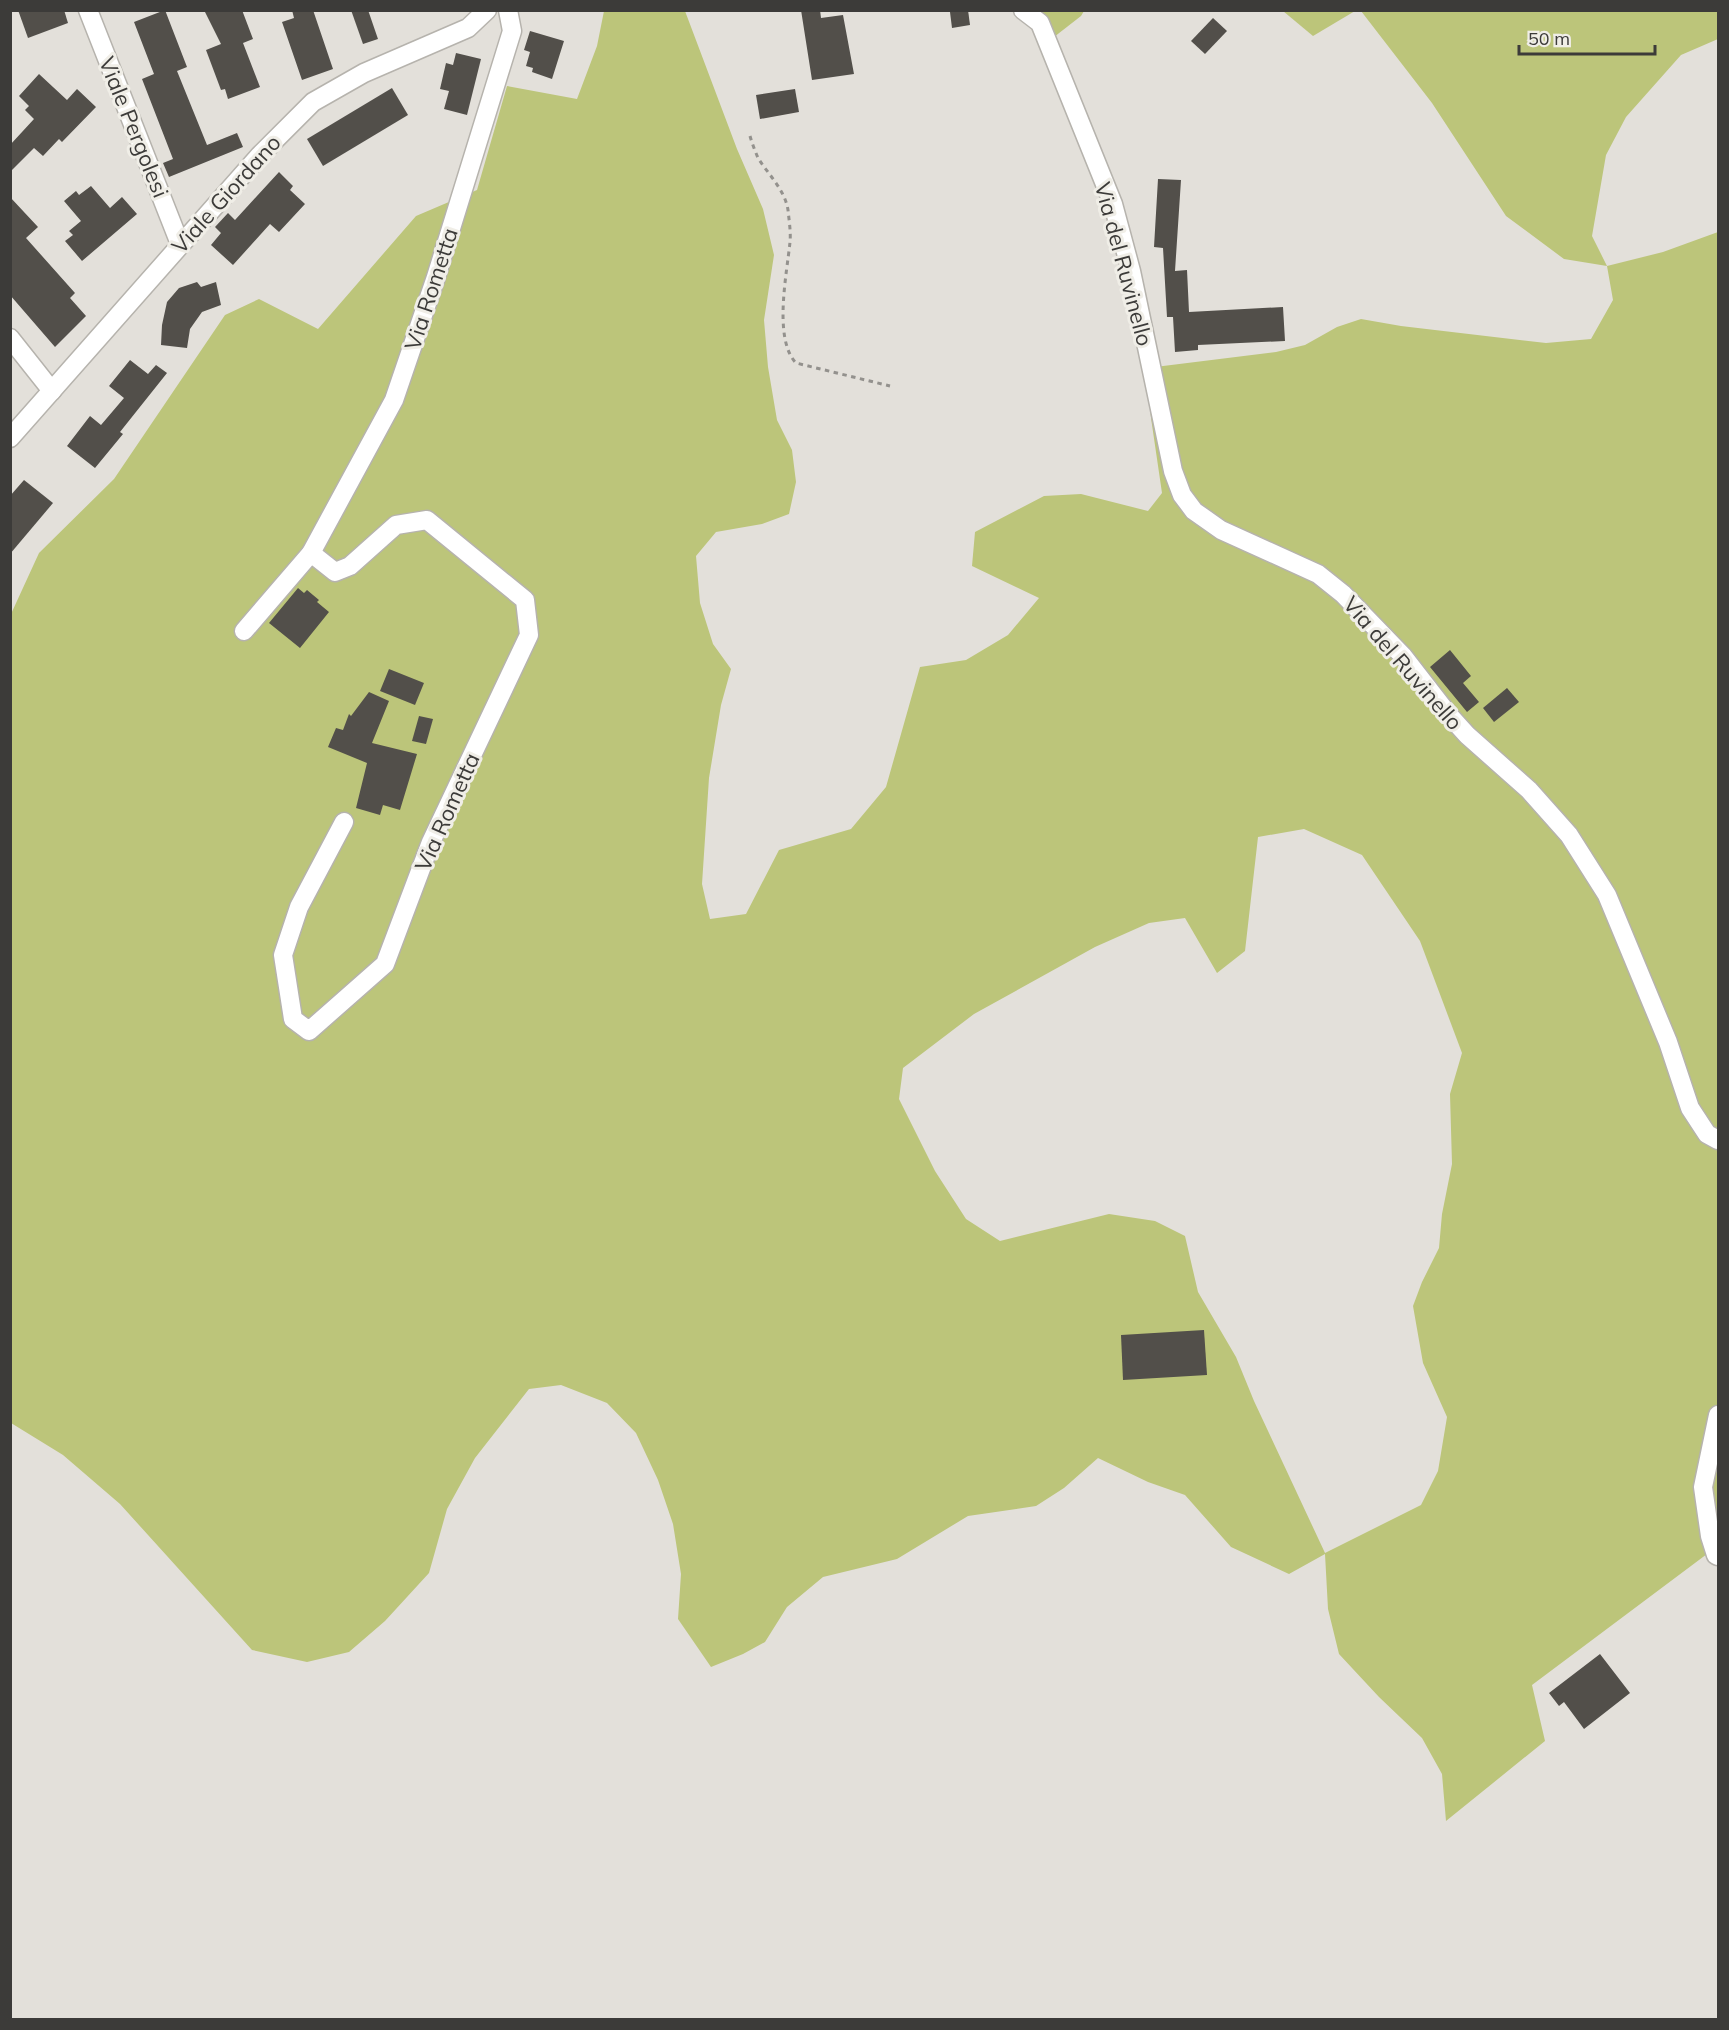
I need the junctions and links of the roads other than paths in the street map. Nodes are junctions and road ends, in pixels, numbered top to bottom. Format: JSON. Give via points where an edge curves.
{"nodes":[{"id":1,"x":88,"y":10,"type":"edge"},
{"id":2,"x":487,"y":10,"type":"edge"},
{"id":3,"x":508,"y":10,"type":"edge"},
{"id":4,"x":1023,"y":10,"type":"edge"},
{"id":5,"x":180,"y":244,"type":"junction"},
{"id":6,"x":10,"y":338,"type":"edge"},
{"id":7,"x":52,"y":391,"type":"junction"},
{"id":8,"x":10,"y":438,"type":"edge"},
{"id":9,"x":311,"y":554,"type":"junction"},
{"id":10,"x":244,"y":632,"type":"dead end"},
{"id":11,"x":344,"y":822,"type":"dead end"},
{"id":12,"x":1719,"y":1140,"type":"edge"},
{"id":13,"x":1719,"y":1415,"type":"edge"},
{"id":14,"x":1719,"y":1556,"type":"edge"}],
"edges":[{"from":1,"to":5,"type":"street","name":"Viale Pergolesi"},
{"from":2,"to":5,"type":"street","name":"Viale Giordano","via":[[468,28],[364,73],[313,102]]},
{"from":3,"to":9,"type":"street","name":"Via Rometta","via":[[512,31],[394,400]]},
{"from":4,"to":12,"type":"street","name":"Via del Ruvinello","via":[[1040,23],[1113,204],[1173,471],[1182,495],[1194,511],[1221,530],[1318,574],[1343,594],[1402,656],[1467,735],[1529,790],[1569,835],[1607,895],[1668,1042],[1690,1108],[1707,1134]]},
{"from":5,"to":7,"type":"street","name":"Viale Giordano"},
{"from":6,"to":7,"type":"street"},
{"from":7,"to":8,"type":"street","name":"Viale Giordano"},
{"from":9,"to":10,"type":"street","name":"Via Rometta"},
{"from":9,"to":11,"type":"street","name":"Via Rometta","via":[[335,572],[350,566],[396,525],[427,520],[525,600],[529,635],[431,842],[385,964],[309,1031],[293,1020],[283,955],[299,907]]},
{"from":13,"to":14,"type":"street","via":[[1703,1486],[1710,1536]]}]}
